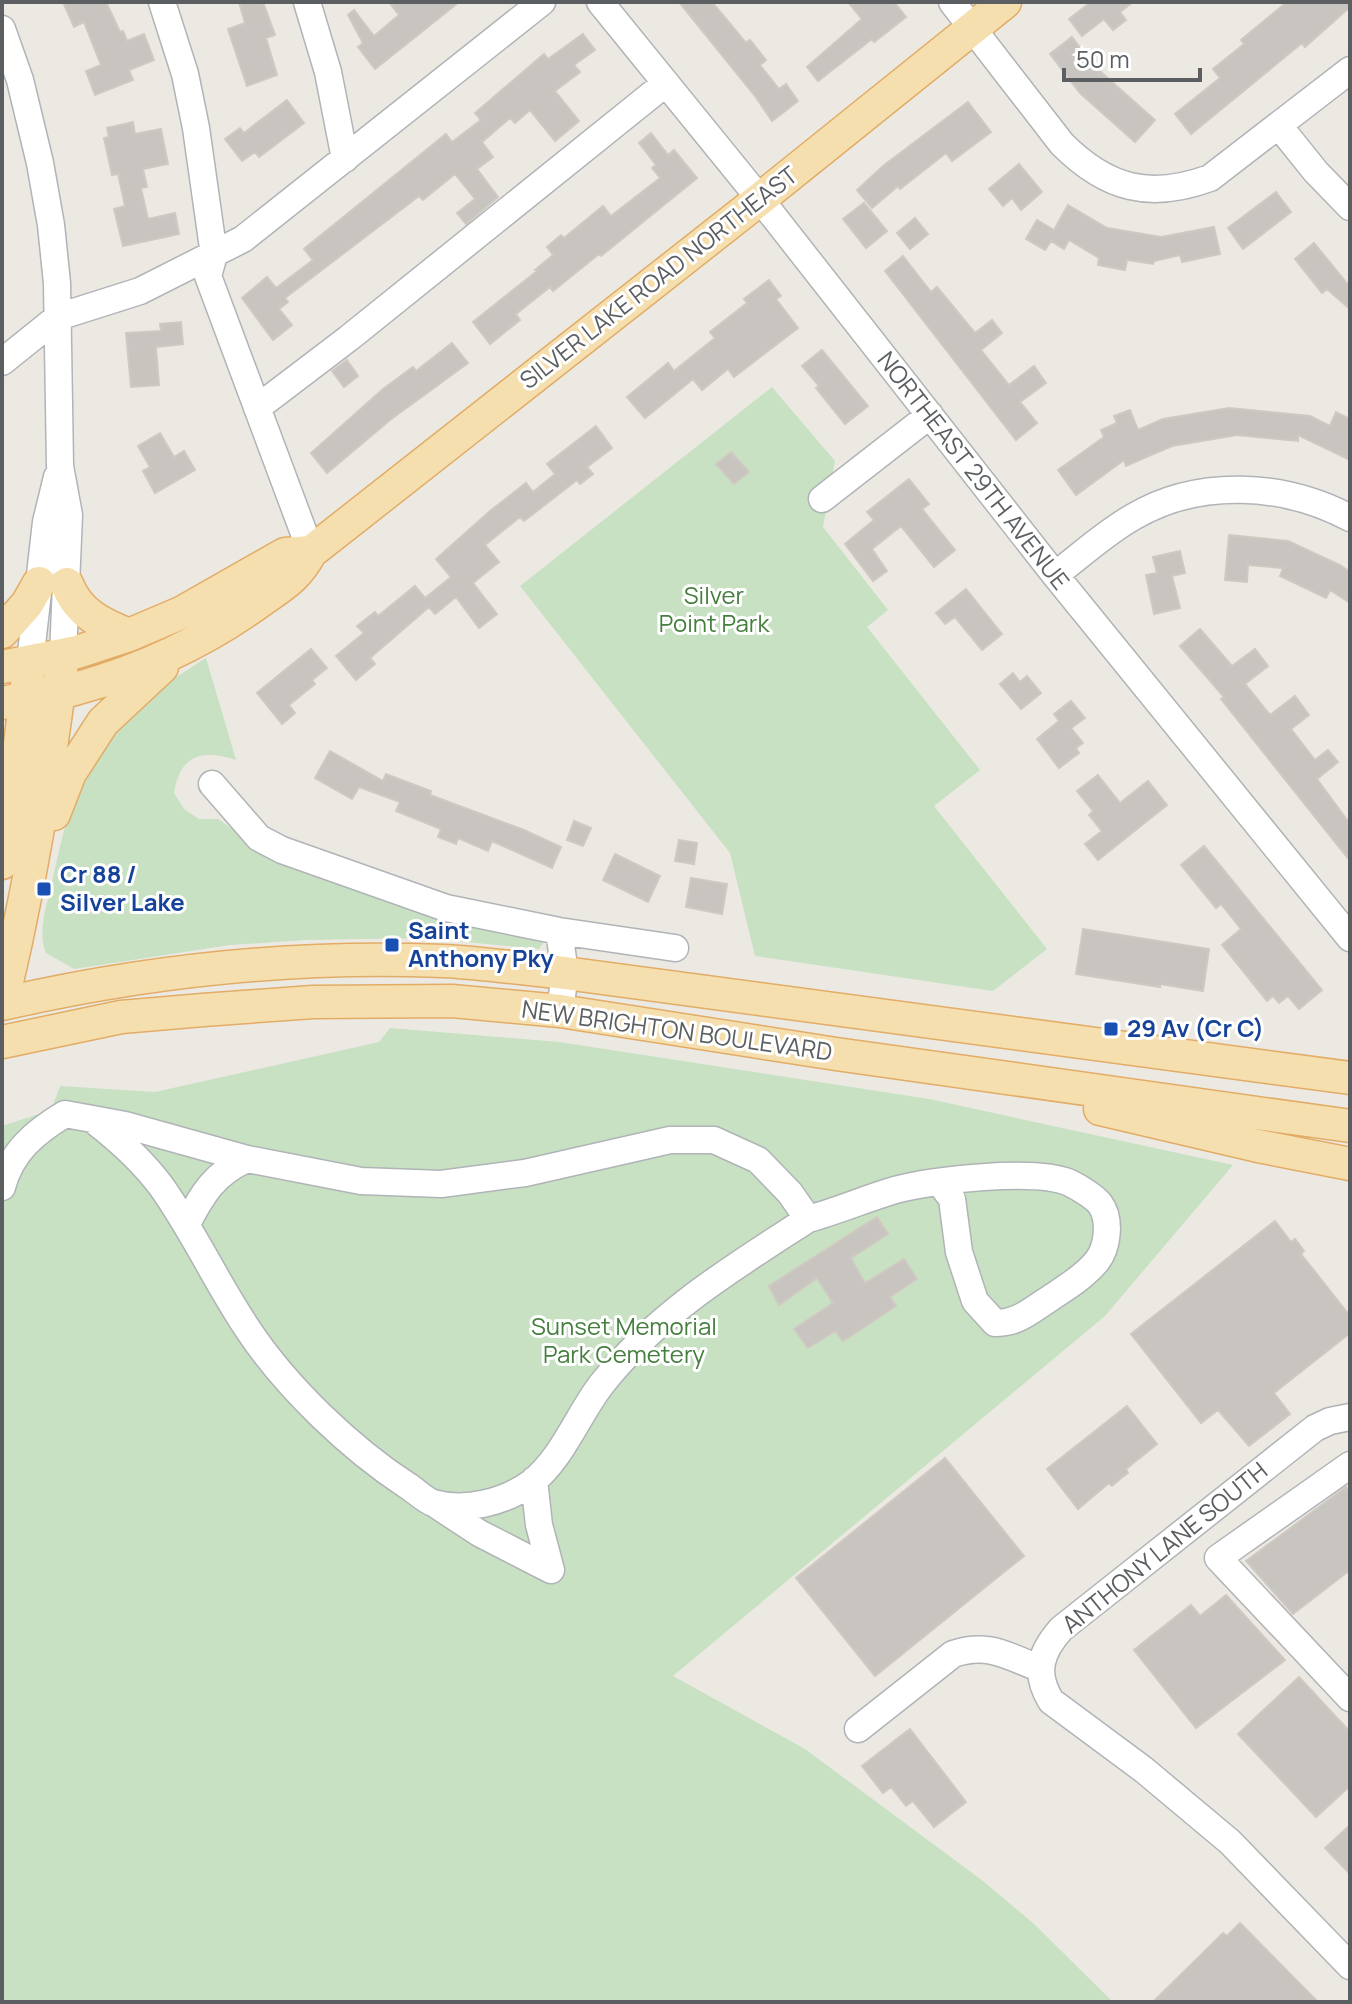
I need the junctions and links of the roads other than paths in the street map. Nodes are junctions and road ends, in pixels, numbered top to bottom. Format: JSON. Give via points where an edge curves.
{"nodes":[{"id":1,"x":162,"y":2,"type":"edge"},
{"id":2,"x":307,"y":2,"type":"edge"},
{"id":3,"x":542,"y":2,"type":"edge"},
{"id":4,"x":600,"y":2,"type":"edge"},
{"id":5,"x":952,"y":2,"type":"edge"},
{"id":6,"x":1005,"y":2,"type":"edge"},
{"id":7,"x":973,"y":28,"type":"junction"},
{"id":8,"x":2,"y":29,"type":"edge"},
{"id":9,"x":1350,"y":70,"type":"edge"},
{"id":10,"x":666,"y":83,"type":"junction"},
{"id":11,"x":1279,"y":126,"type":"junction"},
{"id":12,"x":345,"y":159,"type":"junction"},
{"id":13,"x":760,"y":199,"type":"junction"},
{"id":14,"x":1350,"y":207,"type":"edge"},
{"id":15,"x":214,"y":255,"type":"junction"},
{"id":16,"x":58,"y":317,"type":"junction"},
{"id":17,"x":2,"y":362,"type":"edge"},
{"id":18,"x":257,"y":408,"type":"junction"},
{"id":19,"x":930,"y":415,"type":"junction"},
{"id":20,"x":822,"y":499,"type":"dead end"},
{"id":21,"x":1350,"y":518,"type":"edge"},
{"id":22,"x":311,"y":552,"type":"junction"},
{"id":23,"x":1055,"y":575,"type":"junction"},
{"id":24,"x":53,"y":584,"type":"junction"},
{"id":25,"x":2,"y":632,"type":"edge"},
{"id":26,"x":129,"y":635,"type":"junction"},
{"id":27,"x":186,"y":647,"type":"junction"},
{"id":28,"x":35,"y":661,"type":"edge"},
{"id":29,"x":32,"y":697,"type":"edge"},
{"id":30,"x":212,"y":784,"type":"dead end"},
{"id":31,"x":7,"y":822,"type":"edge"},
{"id":32,"x":18,"y":863,"type":"edge"},
{"id":33,"x":559,"y":931,"type":"junction"},
{"id":34,"x":1350,"y":938,"type":"edge"},
{"id":35,"x":675,"y":948,"type":"dead end"},
{"id":36,"x":565,"y":973,"type":"junction"},
{"id":37,"x":2,"y":1004,"type":"edge"},
{"id":38,"x":560,"y":1011,"type":"junction"},
{"id":39,"x":2,"y":1042,"type":"edge"},
{"id":40,"x":1350,"y":1057,"type":"edge"},
{"id":41,"x":1277,"y":1069,"type":"junction"},
{"id":42,"x":981,"y":1075,"type":"junction"},
{"id":43,"x":1350,"y":1078,"type":"edge"},
{"id":44,"x":92,"y":1119,"type":"junction"},
{"id":45,"x":1350,"y":1126,"type":"edge"},
{"id":46,"x":247,"y":1159,"type":"junction"},
{"id":47,"x":1350,"y":1164,"type":"edge"},
{"id":48,"x":940,"y":1183,"type":"junction"},
{"id":49,"x":2,"y":1187,"type":"edge"},
{"id":50,"x":808,"y":1219,"type":"junction"},
{"id":51,"x":187,"y":1224,"type":"junction"},
{"id":52,"x":1350,"y":1417,"type":"edge"},
{"id":53,"x":1350,"y":1465,"type":"edge"},
{"id":54,"x":534,"y":1480,"type":"junction"},
{"id":55,"x":432,"y":1503,"type":"junction"},
{"id":56,"x":1039,"y":1668,"type":"junction"},
{"id":57,"x":1350,"y":1698,"type":"edge"},
{"id":58,"x":858,"y":1729,"type":"dead end"},
{"id":59,"x":1350,"y":1966,"type":"edge"}],
"edges":[{"from":1,"to":15,"type":"street","via":[[185,74]]},
{"from":2,"to":12,"type":"street"},
{"from":3,"to":12,"type":"street"},
{"from":4,"to":10,"type":"street","name":"NORTHEAST 29TH AVENUE"},
{"from":5,"to":7,"type":"street"},
{"from":6,"to":7,"type":"main road","name":"SILVER LAKE ROAD NORTHEAST"},
{"from":7,"to":11,"type":"street","via":[[1071,153],[1104,177],[1129,187],[1185,187],[1210,178]]},
{"from":7,"to":13,"type":"main road","name":"SILVER LAKE ROAD NORTHEAST"},
{"from":8,"to":16,"type":"street","via":[[40,163]]},
{"from":9,"to":11,"type":"street"},
{"from":10,"to":13,"type":"street","name":"NORTHEAST 29TH AVENUE"},
{"from":10,"to":18,"type":"street"},
{"from":11,"to":14,"type":"street"},
{"from":12,"to":15,"type":"street","via":[[243,239]]},
{"from":13,"to":19,"type":"street","name":"NORTHEAST 29TH AVENUE"},
{"from":13,"to":22,"type":"main road","name":"SILVER LAKE ROAD NORTHEAST"},
{"from":15,"to":16,"type":"street","via":[[140,291]]},
{"from":15,"to":18,"type":"street","via":[[208,276]]},
{"from":16,"to":17,"type":"street"},
{"from":16,"to":24,"type":"street","via":[[60,466],[69,515]]},
{"from":18,"to":22,"type":"street"},
{"from":19,"to":20,"type":"street"},
{"from":19,"to":23,"type":"street","name":"NORTHEAST 29TH AVENUE"},
{"from":21,"to":23,"type":"street","via":[[1289,494],[1210,492],[1170,500],[1133,516]]},
{"from":22,"to":26,"type":"main road","name":"SILVER LAKE ROAD NORTHEAST","via":[[285,554],[183,612]]},
{"from":22,"to":27,"type":"main road","name":"SILVER LAKE ROAD NORTHEAST","via":[[300,573]]},
{"from":23,"to":34,"type":"street","name":"NORTHEAST 29TH AVENUE"},
{"from":24,"to":25,"type":"main road"},
{"from":24,"to":26,"type":"main road","via":[[83,611]]},
{"from":24,"to":28,"type":"street"},
{"from":26,"to":28,"type":"main road","name":"SILVER LAKE ROAD NORTHEAST"},
{"from":27,"to":29,"type":"main road","name":"SILVER LAKE ROAD NORTHEAST","via":[[131,672]]},
{"from":27,"to":32,"type":"main road","via":[[103,722]]},
{"from":28,"to":29,"type":"main road"},
{"from":29,"to":31,"type":"main road"},
{"from":29,"to":32,"type":"main road"},
{"from":30,"to":33,"type":"street","via":[[259,838],[282,850],[446,908]]},
{"from":31,"to":32,"type":"main road"},
{"from":32,"to":37,"type":"main road"},
{"from":33,"to":35,"type":"street"},
{"from":33,"to":36,"type":"street"},
{"from":36,"to":37,"type":"main road","name":"NEW BRIGHTON BOULEVARD","via":[[445,961],[303,962],[118,980]]},
{"from":36,"to":38,"type":"street"},
{"from":36,"to":41,"type":"main road","name":"NEW BRIGHTON BOULEVARD"},
{"from":38,"to":39,"type":"main road","name":"NEW BRIGHTON BOULEVARD","via":[[452,1001],[257,1005],[121,1017]]},
{"from":38,"to":42,"type":"main road","name":"NEW BRIGHTON BOULEVARD"},
{"from":40,"to":41,"type":"main road"},
{"from":41,"to":43,"type":"main road","name":"NEW BRIGHTON BOULEVARD"},
{"from":42,"to":45,"type":"main road","name":"NEW BRIGHTON BOULEVARD"},
{"from":42,"to":47,"type":"main road","via":[[1126,1116]]},
{"from":44,"to":46,"type":"street"},
{"from":44,"to":49,"type":"street","via":[[65,1114],[42,1127],[8,1164]]},
{"from":44,"to":51,"type":"street","via":[[159,1183]]},
{"from":46,"to":50,"type":"street","via":[[361,1181],[441,1184],[525,1173],[670,1140],[714,1140],[758,1160]]},
{"from":46,"to":51,"type":"street","via":[[226,1169],[200,1198]]},
{"from":48,"to":48,"type":"street","via":[[1021,1175],[1069,1182],[1100,1204],[1108,1233],[1099,1260],[1012,1323],[995,1323],[975,1301],[959,1252],[952,1199]]},
{"from":48,"to":50,"type":"street","via":[[896,1190]]},
{"from":50,"to":54,"type":"street","via":[[704,1288],[645,1335],[601,1385]]},
{"from":51,"to":55,"type":"street","via":[[251,1333],[313,1407],[379,1467]]},
{"from":52,"to":56,"type":"street","name":"ANTHONY LANE SOUTH","via":[[1315,1428],[1061,1629]]},
{"from":53,"to":57,"type":"street","via":[[1218,1558]]},
{"from":54,"to":55,"type":"street","via":[[509,1498],[471,1505]]},
{"from":54,"to":55,"type":"street","via":[[551,1570]]},
{"from":56,"to":58,"type":"street","via":[[986,1648],[953,1654]]},
{"from":56,"to":59,"type":"street","via":[[1051,1701],[1230,1842]]}]}
